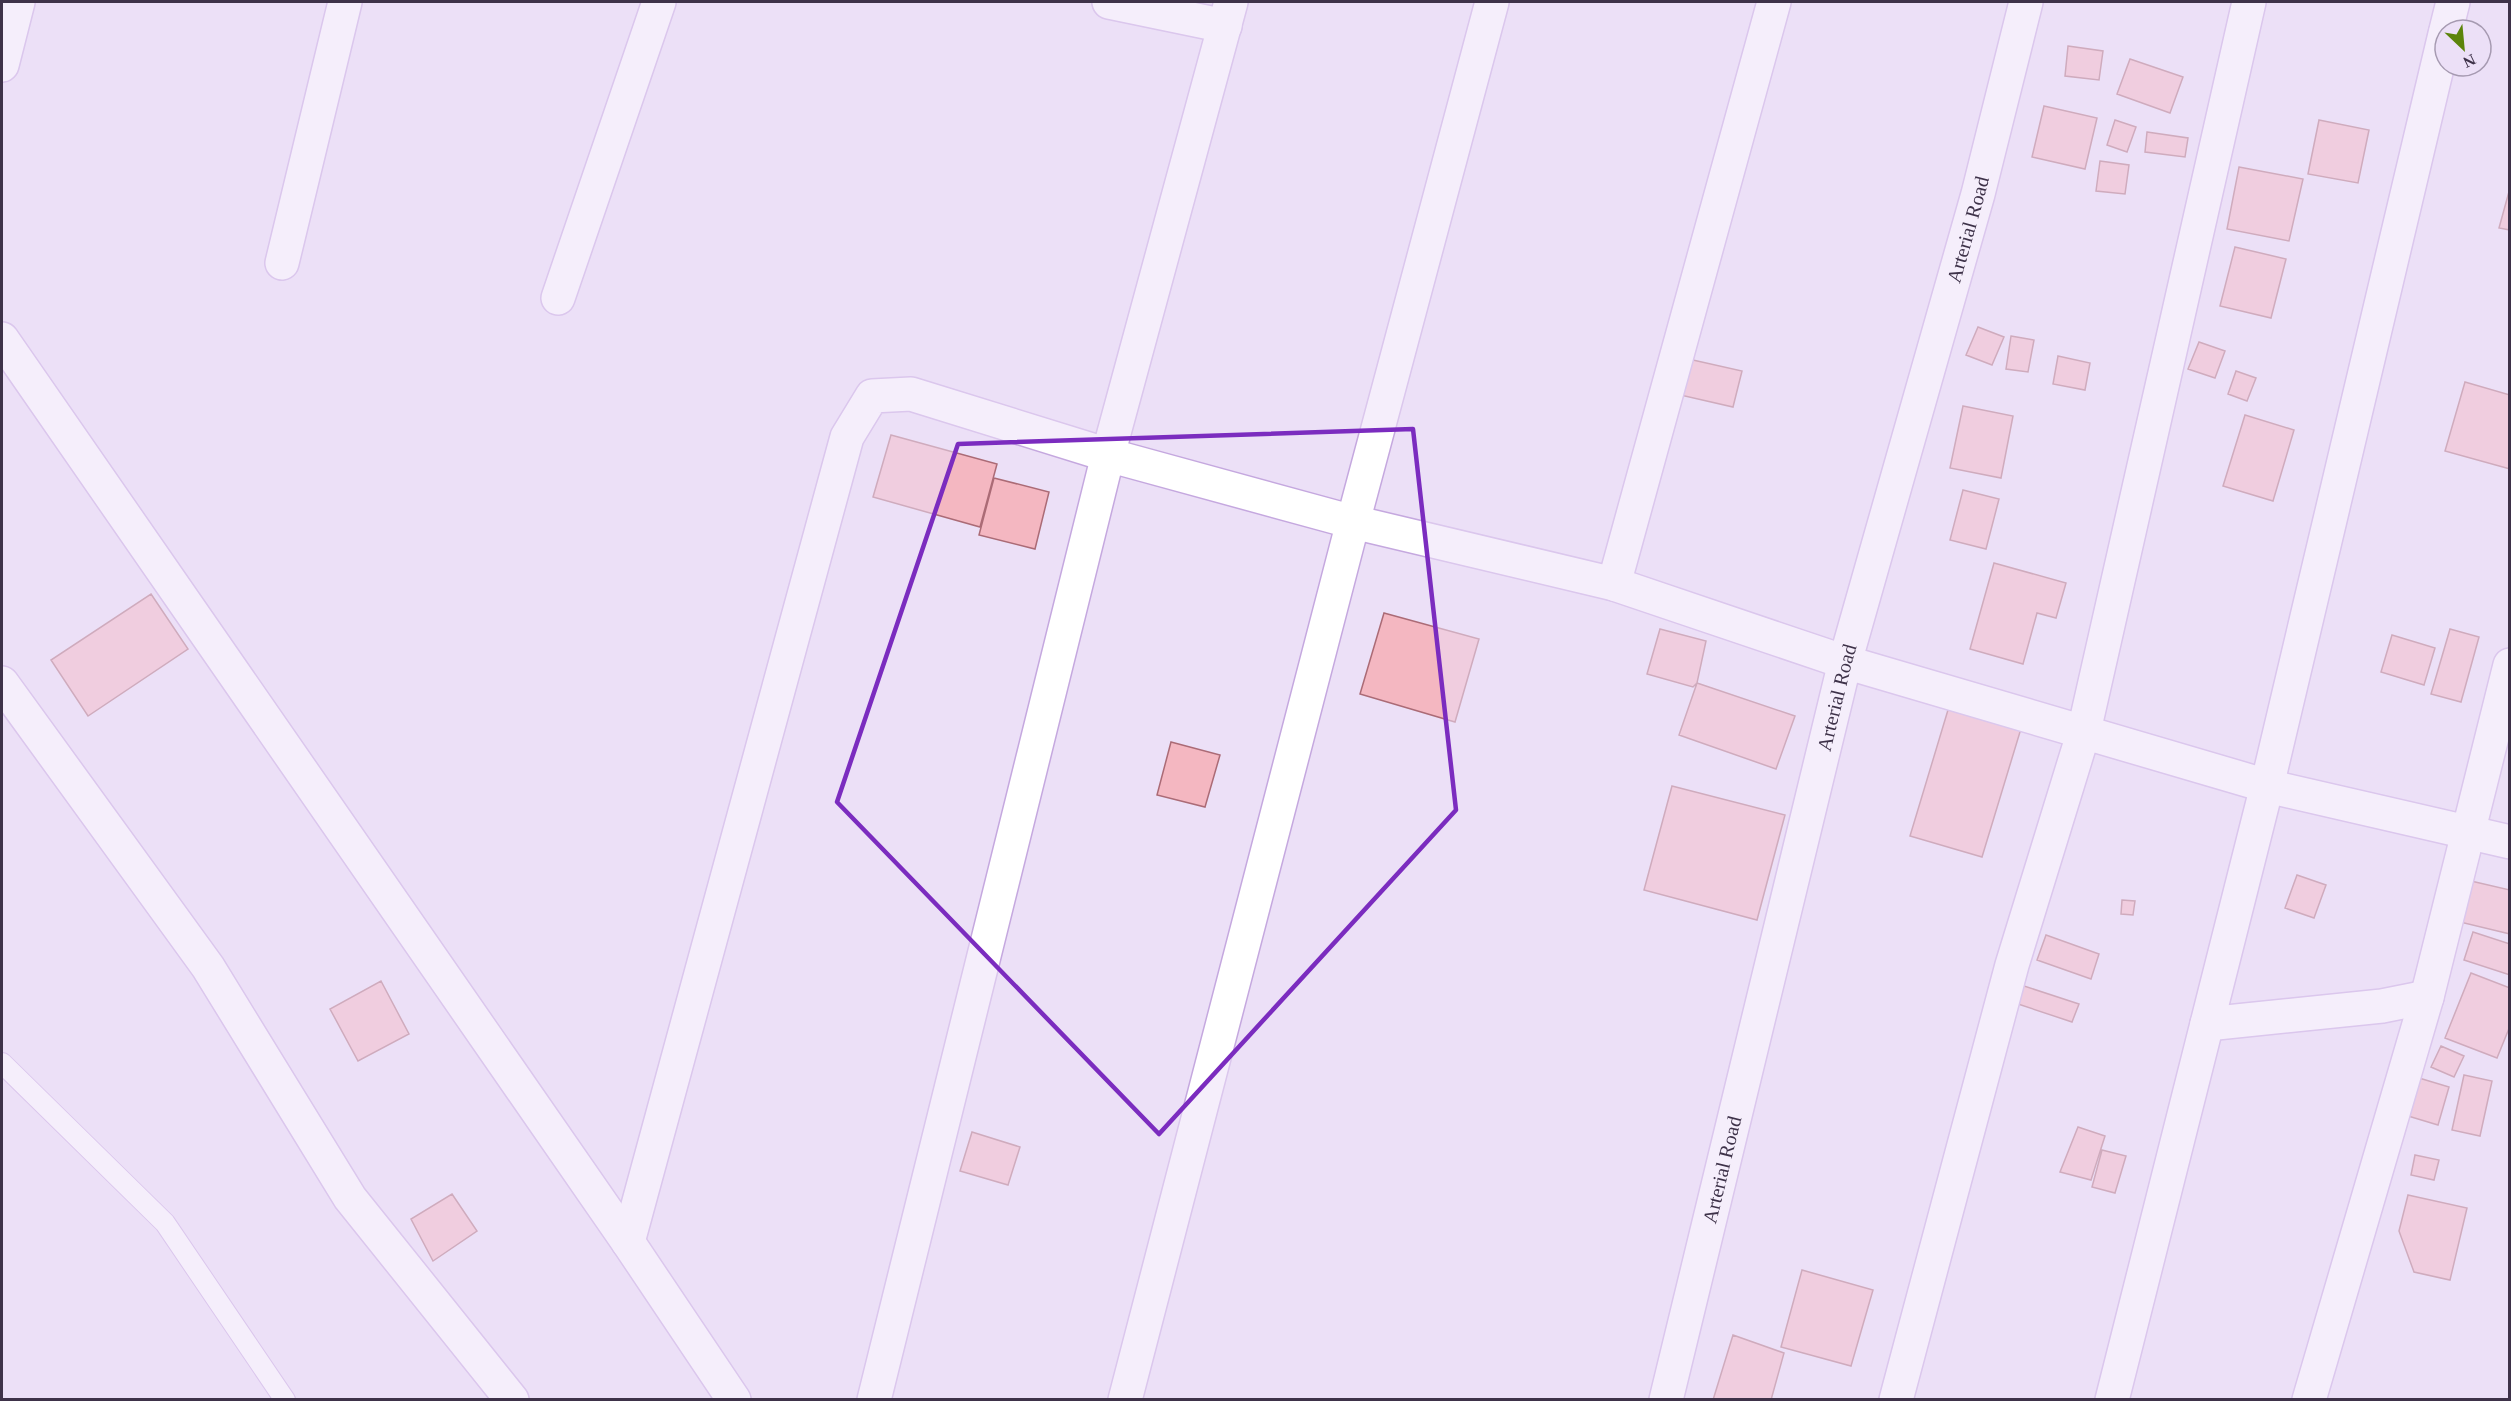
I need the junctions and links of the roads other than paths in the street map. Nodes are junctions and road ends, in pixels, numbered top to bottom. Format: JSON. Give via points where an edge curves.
{"nodes":[{"id":1,"x":18,"y":2,"type":"edge"},
{"id":2,"x":345,"y":2,"type":"edge"},
{"id":3,"x":659,"y":2,"type":"edge"},
{"id":4,"x":1109,"y":2,"type":"edge"},
{"id":5,"x":1492,"y":2,"type":"edge"},
{"id":6,"x":1774,"y":2,"type":"edge"},
{"id":7,"x":2026,"y":2,"type":"edge"},
{"id":8,"x":2249,"y":2,"type":"edge"},
{"id":9,"x":2453,"y":2,"type":"edge"},
{"id":10,"x":1228,"y":14,"type":"edge"},
{"id":11,"x":2449,"y":18,"type":"edge"},
{"id":12,"x":2,"y":65,"type":"edge"},
{"id":13,"x":2435,"y":78,"type":"edge"},
{"id":14,"x":282,"y":263,"type":"dead end"},
{"id":15,"x":558,"y":298,"type":"dead end"},
{"id":16,"x":2,"y":339,"type":"edge"},
{"id":17,"x":1108,"y":455,"type":"junction"},
{"id":18,"x":1353,"y":522,"type":"junction"},
{"id":19,"x":1614,"y":585,"type":"junction"},
{"id":20,"x":1845,"y":662,"type":"junction"},
{"id":21,"x":2510,"y":666,"type":"edge"},
{"id":22,"x":2,"y":683,"type":"edge"},
{"id":23,"x":2084,"y":731,"type":"junction"},
{"id":24,"x":2267,"y":786,"type":"junction"},
{"id":25,"x":2468,"y":832,"type":"junction"},
{"id":26,"x":2510,"y":842,"type":"edge"},
{"id":27,"x":2427,"y":997,"type":"junction"},
{"id":28,"x":2207,"y":1024,"type":"junction"},
{"id":29,"x":2,"y":1063,"type":"edge"},
{"id":30,"x":628,"y":1242,"type":"junction"},
{"id":31,"x":285,"y":1400,"type":"edge"},
{"id":32,"x":512,"y":1400,"type":"edge"},
{"id":33,"x":734,"y":1400,"type":"edge"},
{"id":34,"x":874,"y":1400,"type":"edge"},
{"id":35,"x":1125,"y":1400,"type":"edge"},
{"id":36,"x":1666,"y":1400,"type":"edge"},
{"id":37,"x":1896,"y":1400,"type":"edge"},
{"id":38,"x":2112,"y":1400,"type":"edge"},
{"id":39,"x":2309,"y":1400,"type":"edge"}],
"edges":[{"from":1,"to":12,"type":"street"},
{"from":2,"to":14,"type":"street"},
{"from":3,"to":15,"type":"street"},
{"from":4,"to":10,"type":"street"},
{"from":5,"to":18,"type":"street"},
{"from":6,"to":19,"type":"street"},
{"from":7,"to":20,"type":"street","name":"Arterial Road","via":[[1978,194]]},
{"from":8,"to":23,"type":"street"},
{"from":9,"to":11,"type":"street"},
{"from":10,"to":17,"type":"street"},
{"from":13,"to":24,"type":"street"},
{"from":16,"to":30,"type":"street"},
{"from":17,"to":18,"type":"street"},
{"from":17,"to":30,"type":"street","via":[[911,394],[872,396],[847,437]]},
{"from":17,"to":34,"type":"street"},
{"from":18,"to":19,"type":"street"},
{"from":18,"to":35,"type":"street"},
{"from":19,"to":20,"type":"street"},
{"from":20,"to":23,"type":"street"},
{"from":20,"to":36,"type":"street","name":"Arterial Road"},
{"from":21,"to":25,"type":"street"},
{"from":22,"to":32,"type":"street","via":[[208,967],[350,1198]]},
{"from":23,"to":24,"type":"street"},
{"from":23,"to":37,"type":"street","via":[[2012,965]]},
{"from":24,"to":25,"type":"street"},
{"from":24,"to":28,"type":"street"},
{"from":25,"to":26,"type":"street"},
{"from":25,"to":27,"type":"street"},
{"from":27,"to":28,"type":"street","via":[[2382,1006]]},
{"from":27,"to":39,"type":"street"},
{"from":28,"to":38,"type":"street"},
{"from":29,"to":31,"type":"lane","via":[[165,1223]]},
{"from":30,"to":33,"type":"street"}]}
